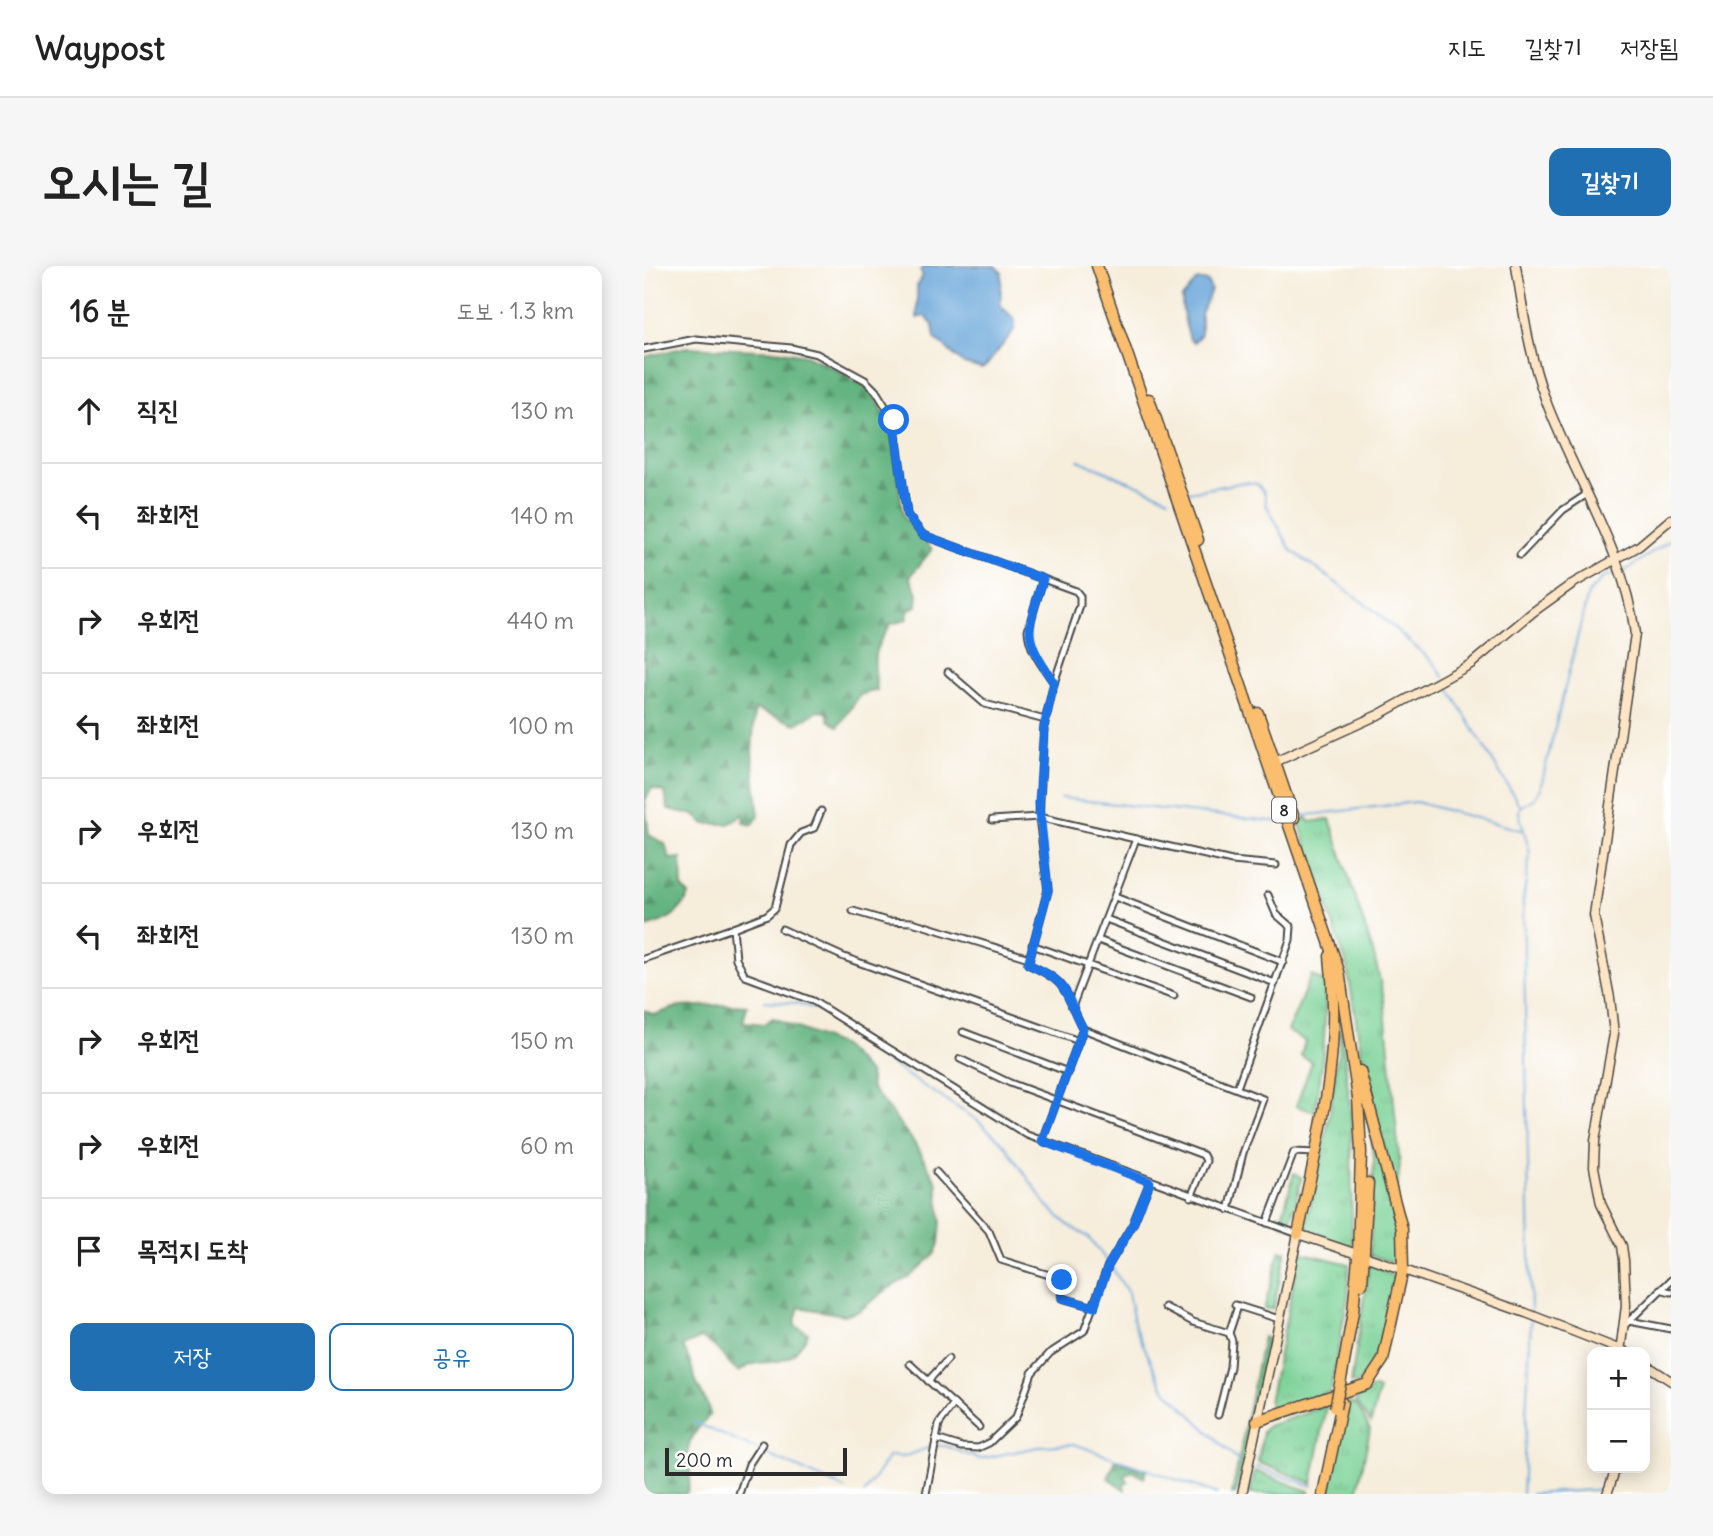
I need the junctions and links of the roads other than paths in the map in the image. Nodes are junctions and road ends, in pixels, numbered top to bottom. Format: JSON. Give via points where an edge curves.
{"nodes":[{"id":1,"x":1097,"y":266,"type":"edge"},
{"id":2,"x":1103,"y":266,"type":"edge"},
{"id":3,"x":1516,"y":266,"type":"edge"},
{"id":4,"x":644,"y":349,"type":"edge"},
{"id":5,"x":1587,"y":494,"type":"junction"},
{"id":6,"x":1671,"y":519,"type":"edge"},
{"id":7,"x":1520,"y":555,"type":"dead end"},
{"id":8,"x":1614,"y":559,"type":"junction"},
{"id":9,"x":1043,"y":579,"type":"junction"},
{"id":10,"x":948,"y":672,"type":"dead end"},
{"id":11,"x":1054,"y":683,"type":"junction"},
{"id":12,"x":1045,"y":720,"type":"junction"},
{"id":13,"x":1275,"y":762,"type":"junction"},
{"id":14,"x":821,"y":811,"type":"dead end"},
{"id":15,"x":1039,"y":817,"type":"junction"},
{"id":16,"x":992,"y":820,"type":"dead end"},
{"id":17,"x":1136,"y":839,"type":"junction"},
{"id":18,"x":1276,"y":865,"type":"dead end"},
{"id":19,"x":1268,"y":895,"type":"dead end"},
{"id":20,"x":1115,"y":897,"type":"junction"},
{"id":21,"x":853,"y":911,"type":"dead end"},
{"id":22,"x":1107,"y":919,"type":"junction"},
{"id":23,"x":733,"y":928,"type":"junction"},
{"id":24,"x":782,"y":929,"type":"dead end"},
{"id":25,"x":1328,"y":935,"type":"junction"},
{"id":26,"x":1098,"y":940,"type":"junction"},
{"id":27,"x":1032,"y":945,"type":"junction"},
{"id":28,"x":1028,"y":958,"type":"junction"},
{"id":29,"x":644,"y":959,"type":"edge"},
{"id":30,"x":1283,"y":962,"type":"junction"},
{"id":31,"x":1089,"y":965,"type":"junction"},
{"id":32,"x":1275,"y":983,"type":"junction"},
{"id":33,"x":1174,"y":996,"type":"dead end"},
{"id":34,"x":1251,"y":997,"type":"dead end"},
{"id":35,"x":1072,"y":1007,"type":"junction"},
{"id":36,"x":1083,"y":1029,"type":"junction"},
{"id":37,"x":963,"y":1032,"type":"dead end"},
{"id":38,"x":1079,"y":1041,"type":"junction"},
{"id":39,"x":960,"y":1059,"type":"dead end"},
{"id":40,"x":1360,"y":1071,"type":"junction"},
{"id":41,"x":1068,"y":1072,"type":"junction"},
{"id":42,"x":1237,"y":1088,"type":"junction"},
{"id":43,"x":1057,"y":1100,"type":"junction"},
{"id":44,"x":1042,"y":1141,"type":"junction"},
{"id":45,"x":1315,"y":1153,"type":"junction"},
{"id":46,"x":936,"y":1172,"type":"dead end"},
{"id":47,"x":1150,"y":1182,"type":"junction"},
{"id":48,"x":1191,"y":1197,"type":"junction"},
{"id":49,"x":1229,"y":1210,"type":"junction"},
{"id":50,"x":1267,"y":1223,"type":"junction"},
{"id":51,"x":1298,"y":1234,"type":"junction"},
{"id":52,"x":1354,"y":1253,"type":"dead end"},
{"id":53,"x":1370,"y":1258,"type":"dead end"},
{"id":54,"x":1403,"y":1269,"type":"junction"},
{"id":55,"x":1671,"y":1280,"type":"edge"},
{"id":56,"x":1660,"y":1289,"type":"junction"},
{"id":57,"x":1671,"y":1292,"type":"edge"},
{"id":58,"x":1094,"y":1307,"type":"junction"},
{"id":59,"x":1165,"y":1307,"type":"dead end"},
{"id":60,"x":1279,"y":1319,"type":"junction"},
{"id":61,"x":1626,"y":1324,"type":"junction"},
{"id":62,"x":1671,"y":1329,"type":"edge"},
{"id":63,"x":1229,"y":1333,"type":"junction"},
{"id":64,"x":1612,"y":1347,"type":"edge"},
{"id":65,"x":1623,"y":1347,"type":"edge"},
{"id":66,"x":948,"y":1359,"type":"dead end"},
{"id":67,"x":910,"y":1364,"type":"dead end"},
{"id":68,"x":1650,"y":1367,"type":"edge"},
{"id":69,"x":1345,"y":1372,"type":"junction"},
{"id":70,"x":928,"y":1381,"type":"junction"},
{"id":71,"x":1671,"y":1381,"type":"edge"},
{"id":72,"x":954,"y":1404,"type":"junction"},
{"id":73,"x":1338,"y":1405,"type":"junction"},
{"id":74,"x":1218,"y":1415,"type":"dead end"},
{"id":75,"x":1257,"y":1421,"type":"junction"},
{"id":76,"x":979,"y":1427,"type":"dead end"},
{"id":77,"x":936,"y":1438,"type":"junction"},
{"id":78,"x":762,"y":1444,"type":"dead end"},
{"id":79,"x":1614,"y":1473,"type":"edge"},
{"id":80,"x":740,"y":1494,"type":"edge"},
{"id":81,"x":926,"y":1494,"type":"edge"},
{"id":82,"x":1242,"y":1494,"type":"edge"},
{"id":83,"x":1317,"y":1494,"type":"edge"},
{"id":84,"x":1323,"y":1494,"type":"edge"},
{"id":85,"x":1607,"y":1494,"type":"edge"}],
"edges":[{"from":1,"to":25,"type":"highway","number":"8"},
{"from":2,"to":13,"type":"highway","number":"8"},
{"from":3,"to":5,"type":"street","via":[[1539,381]]},
{"from":4,"to":9,"type":"street","via":[[696,339],[806,351],[865,380],[894,420],[907,515],[923,535]]},
{"from":5,"to":7,"type":"street","via":[[1563,510]]},
{"from":5,"to":8,"type":"street"},
{"from":6,"to":8,"type":"street","via":[[1639,546]]},
{"from":8,"to":13,"type":"street","via":[[1533,612],[1471,664],[1378,715]]},
{"from":8,"to":61,"type":"street","via":[[1632,609],[1635,634],[1594,915],[1614,1034],[1594,1167],[1601,1204],[1622,1246]]},
{"from":9,"to":11,"type":"street","via":[[1028,638]]},
{"from":9,"to":11,"type":"street","via":[[1080,596]]},
{"from":10,"to":12,"type":"street","via":[[985,704]]},
{"from":11,"to":12,"type":"street"},
{"from":12,"to":15,"type":"street"},
{"from":13,"to":40,"type":"highway","number":"8","via":[[1344,968]]},
{"from":14,"to":23,"type":"street","via":[[814,828],[801,833],[791,845],[775,908]]},
{"from":15,"to":16,"type":"street"},
{"from":15,"to":17,"type":"street"},
{"from":15,"to":27,"type":"street","via":[[1048,890]]},
{"from":17,"to":18,"type":"street","via":[[1233,861]]},
{"from":17,"to":20,"type":"street"},
{"from":19,"to":30,"type":"street","via":[[1276,914],[1291,927]]},
{"from":20,"to":22,"type":"street"},
{"from":20,"to":30,"type":"street"},
{"from":21,"to":28,"type":"street","via":[[887,921],[912,922]]},
{"from":22,"to":26,"type":"street"},
{"from":22,"to":32,"type":"street"},
{"from":23,"to":29,"type":"street"},
{"from":23,"to":44,"type":"street","via":[[736,959],[745,976],[813,1001],[998,1119]]},
{"from":24,"to":38,"type":"street","via":[[844,957]]},
{"from":25,"to":45,"type":"highway","via":[[1334,1037],[1331,1083]]},
{"from":25,"to":69,"type":"highway","number":"8","via":[[1345,1001],[1361,1152],[1354,1298]]},
{"from":26,"to":31,"type":"street"},
{"from":26,"to":34,"type":"street"},
{"from":27,"to":28,"type":"street"},
{"from":27,"to":31,"type":"street"},
{"from":28,"to":35,"type":"street","via":[[1028,964],[1055,976]]},
{"from":30,"to":32,"type":"street"},
{"from":31,"to":33,"type":"street"},
{"from":31,"to":35,"type":"street"},
{"from":32,"to":42,"type":"street"},
{"from":35,"to":36,"type":"street"},
{"from":36,"to":38,"type":"street"},
{"from":36,"to":42,"type":"street"},
{"from":37,"to":41,"type":"street"},
{"from":38,"to":41,"type":"street"},
{"from":39,"to":43,"type":"street"},
{"from":40,"to":54,"type":"highway","via":[[1402,1229]]},
{"from":40,"to":69,"type":"highway","number":"8","via":[[1368,1198],[1359,1311]]},
{"from":41,"to":43,"type":"street"},
{"from":42,"to":49,"type":"street","via":[[1263,1099],[1242,1153]]},
{"from":43,"to":44,"type":"street"},
{"from":43,"to":48,"type":"street","via":[[1203,1156],[1206,1161]]},
{"from":44,"to":47,"type":"street"},
{"from":45,"to":50,"type":"street","via":[[1299,1150],[1292,1156]]},
{"from":45,"to":51,"type":"highway"},
{"from":46,"to":58,"type":"street","via":[[989,1231],[1001,1260],[1059,1278],[1062,1298]]},
{"from":47,"to":48,"type":"street"},
{"from":47,"to":58,"type":"street","via":[[1133,1224],[1109,1264]]},
{"from":48,"to":49,"type":"street"},
{"from":49,"to":50,"type":"street"},
{"from":50,"to":51,"type":"street"},
{"from":51,"to":52,"type":"street"},
{"from":51,"to":60,"type":"street"},
{"from":53,"to":54,"type":"street"},
{"from":54,"to":64,"type":"street"},
{"from":54,"to":75,"type":"highway","via":[[1377,1374],[1367,1384]]},
{"from":55,"to":56,"type":"street"},
{"from":56,"to":57,"type":"street"},
{"from":56,"to":61,"type":"street"},
{"from":58,"to":77,"type":"street","via":[[1084,1331],[1050,1353],[1032,1373],[1016,1417],[989,1443],[962,1447]]},
{"from":59,"to":63,"type":"street"},
{"from":60,"to":63,"type":"street","via":[[1237,1306]]},
{"from":60,"to":75,"type":"street"},
{"from":61,"to":62,"type":"street"},
{"from":61,"to":65,"type":"street"},
{"from":63,"to":74,"type":"street","via":[[1230,1367]]},
{"from":66,"to":70,"type":"street"},
{"from":67,"to":70,"type":"street"},
{"from":68,"to":71,"type":"street"},
{"from":69,"to":73,"type":"highway","number":"8"},
{"from":70,"to":72,"type":"street"},
{"from":72,"to":76,"type":"street"},
{"from":72,"to":77,"type":"street","via":[[939,1424]]},
{"from":73,"to":83,"type":"highway","number":"8"},
{"from":73,"to":84,"type":"highway","number":"8"},
{"from":75,"to":82,"type":"street"},
{"from":77,"to":81,"type":"street"},
{"from":78,"to":80,"type":"street","via":[[749,1464]]},
{"from":79,"to":85,"type":"street"}]}
